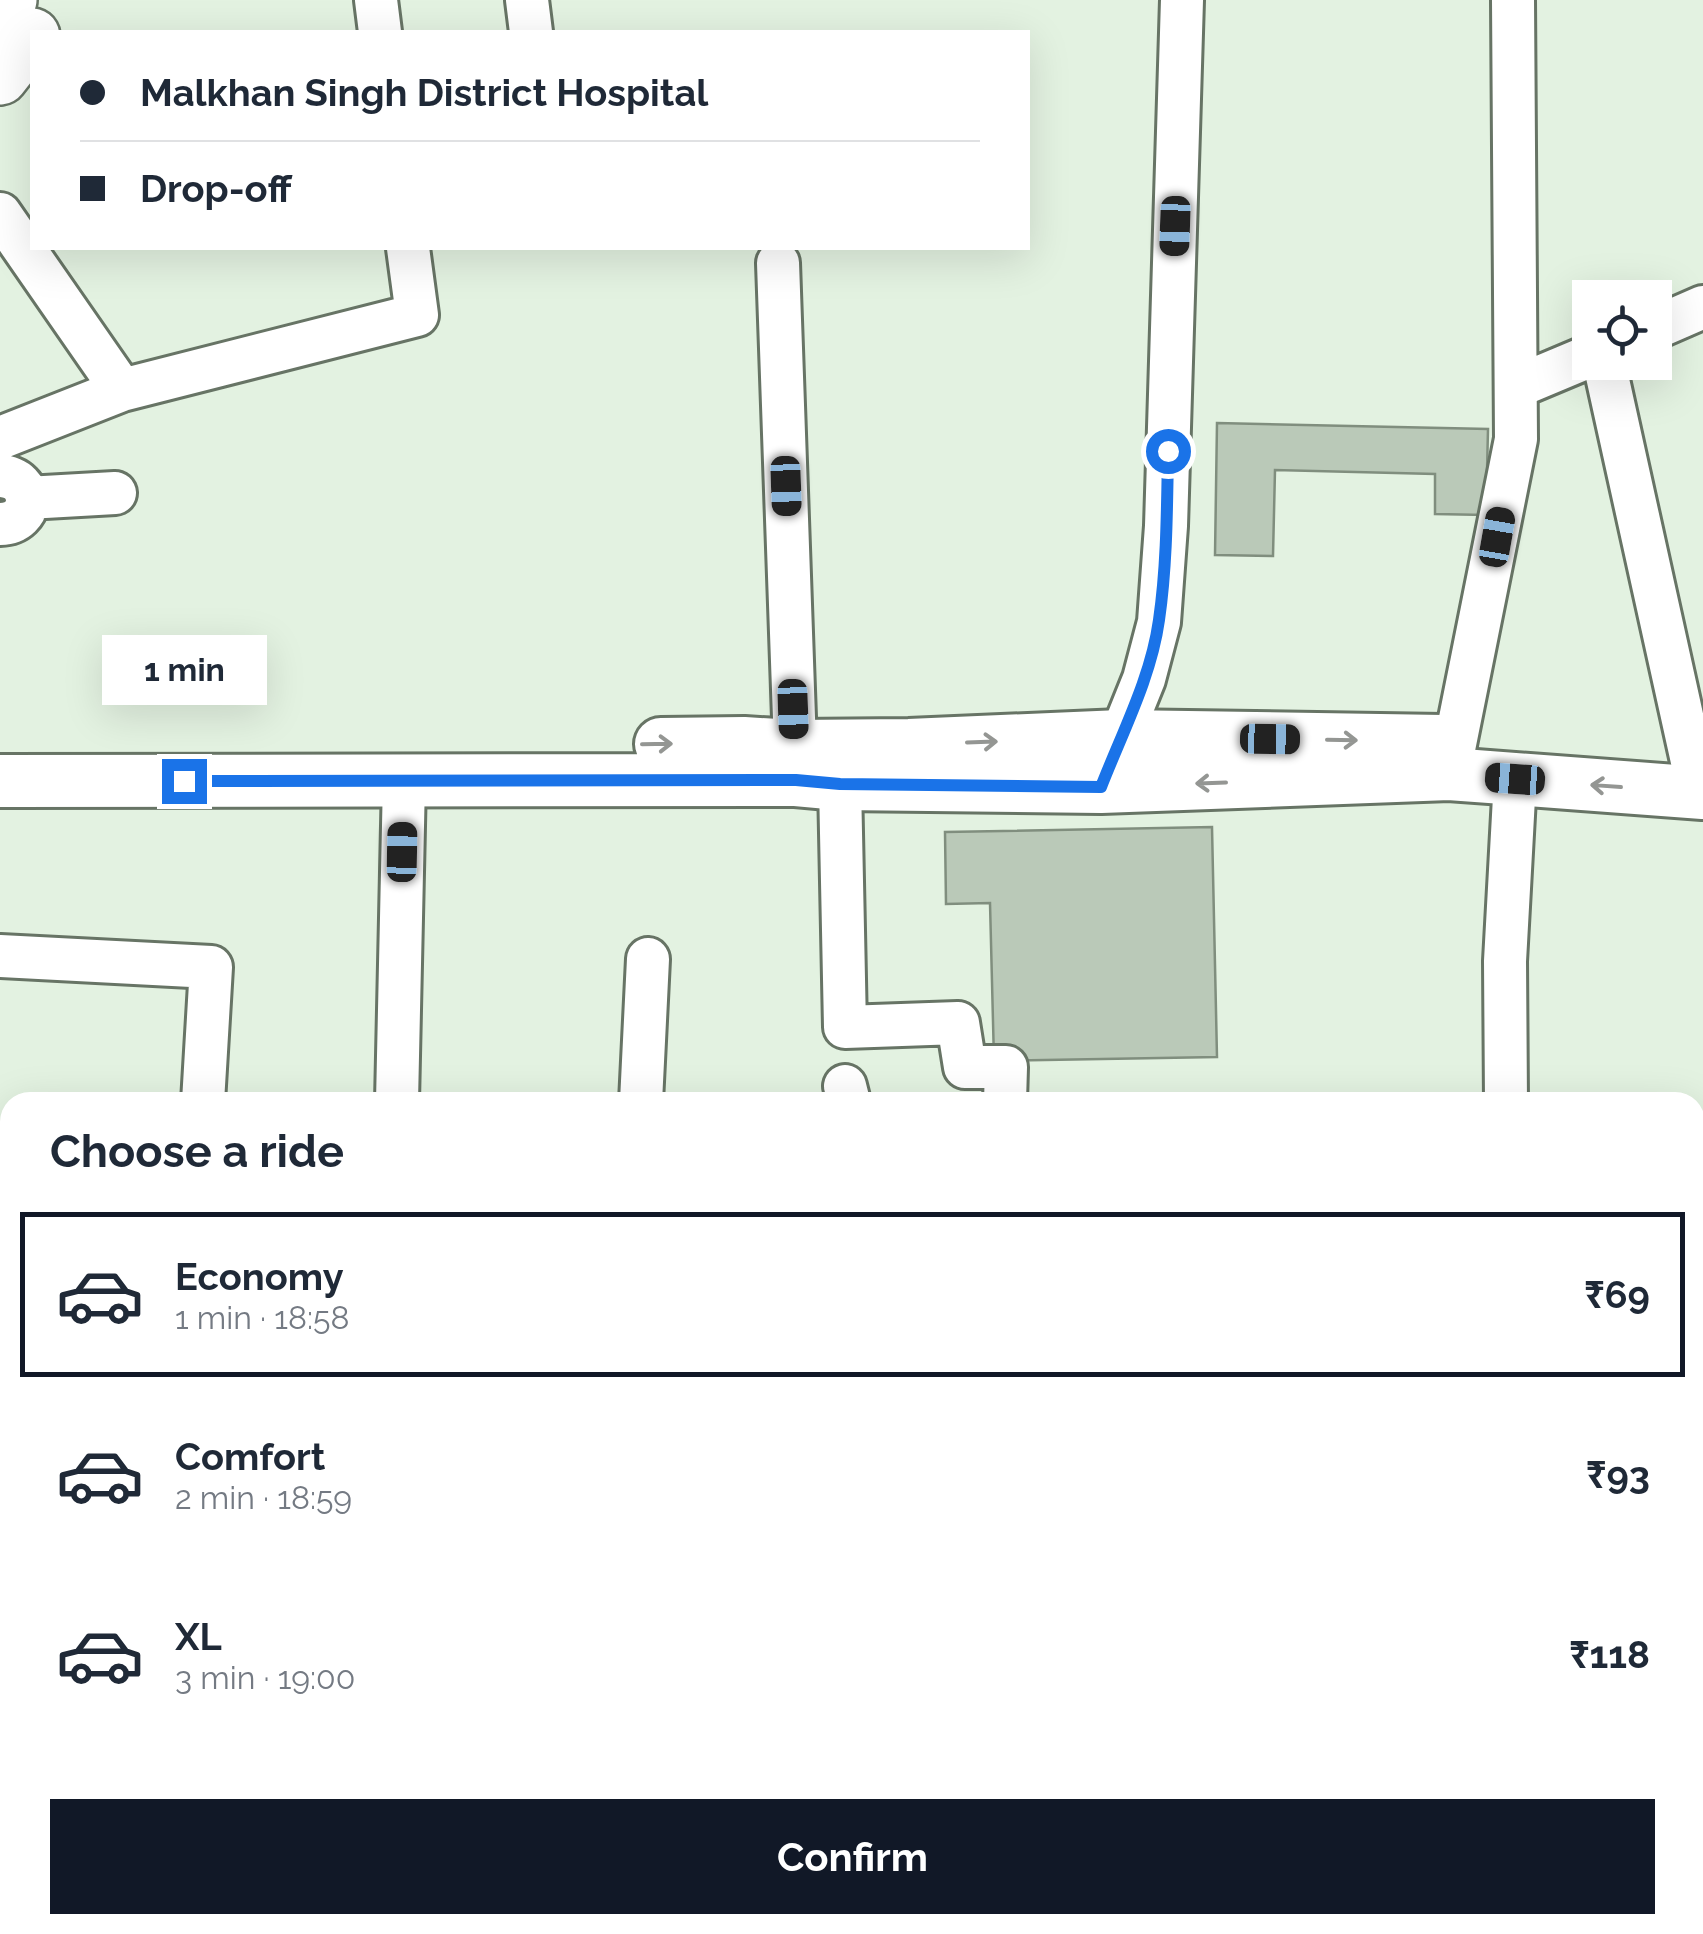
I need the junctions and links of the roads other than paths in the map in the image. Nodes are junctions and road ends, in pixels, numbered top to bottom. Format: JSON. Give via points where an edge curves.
{"nodes":[{"id":1,"x":10,"y":0,"type":"edge"},
{"id":2,"x":61,"y":0,"type":"edge"},
{"id":3,"x":376,"y":0,"type":"edge"},
{"id":4,"x":526,"y":0,"type":"edge"},
{"id":5,"x":1182,"y":0,"type":"edge"},
{"id":6,"x":1513,"y":0,"type":"edge"},
{"id":7,"x":0,"y":12,"type":"edge"},
{"id":8,"x":37,"y":30,"type":"edge"},
{"id":9,"x":380,"y":30,"type":"edge"},
{"id":10,"x":531,"y":30,"type":"edge"},
{"id":11,"x":30,"y":39,"type":"edge"},
{"id":12,"x":0,"y":77,"type":"edge"},
{"id":13,"x":0,"y":214,"type":"edge"},
{"id":14,"x":408,"y":250,"type":"edge"},
{"id":15,"x":778,"y":263,"type":"dead end"},
{"id":16,"x":1703,"y":307,"type":"edge"},
{"id":17,"x":1672,"y":321,"type":"edge"},
{"id":18,"x":1572,"y":364,"type":"edge"},
{"id":19,"x":1608,"y":380,"type":"edge"},
{"id":20,"x":1516,"y":387,"type":"junction"},
{"id":21,"x":122,"y":390,"type":"junction"},
{"id":22,"x":0,"y":438,"type":"edge"},
{"id":23,"x":115,"y":493,"type":"dead end"},
{"id":24,"x":9,"y":499,"type":"edge"},
{"id":25,"x":1121,"y":736,"type":"junction"},
{"id":26,"x":0,"y":750,"type":"edge"},
{"id":27,"x":1452,"y":758,"type":"junction"},
{"id":28,"x":810,"y":770,"type":"junction"},
{"id":29,"x":1699,"y":774,"type":"edge"},
{"id":30,"x":1515,"y":779,"type":"junction"},
{"id":31,"x":404,"y":780,"type":"junction"},
{"id":32,"x":0,"y":782,"type":"edge"},
{"id":33,"x":1101,"y":787,"type":"junction"},
{"id":34,"x":0,"y":956,"type":"edge"},
{"id":35,"x":648,"y":959,"type":"dead end"},
{"id":36,"x":204,"y":1092,"type":"edge"},
{"id":37,"x":398,"y":1092,"type":"edge"},
{"id":38,"x":641,"y":1092,"type":"edge"},
{"id":39,"x":1005,"y":1092,"type":"edge"},
{"id":40,"x":1506,"y":1092,"type":"edge"}],
"edges":[{"from":1,"to":7,"type":"main road"},
{"from":2,"to":8,"type":"main road"},
{"from":3,"to":9,"type":"street"},
{"from":4,"to":10,"type":"street"},
{"from":5,"to":25,"type":"street","via":[[1159,622]]},
{"from":6,"to":20,"type":"street"},
{"from":11,"to":12,"type":"main road"},
{"from":13,"to":21,"type":"street"},
{"from":14,"to":21,"type":"street","via":[[417,314]]},
{"from":15,"to":28,"type":"street"},
{"from":16,"to":17,"type":"street"},
{"from":18,"to":20,"type":"street"},
{"from":19,"to":29,"type":"street"},
{"from":20,"to":27,"type":"street","via":[[1516,439]]},
{"from":21,"to":22,"type":"street"},
{"from":23,"to":24,"type":"street"},
{"from":25,"to":27,"type":"street","one_way":true},
{"from":28,"to":25,"type":"street","one_way":true,"via":[[909,745]]},
{"from":25,"to":33,"type":"street"},
{"from":26,"to":28,"type":"street","one_way":true,"via":[[744,743]]},
{"from":27,"to":29,"type":"street"},
{"from":27,"to":30,"type":"street"},
{"from":27,"to":33,"type":"street","one_way":true},
{"from":28,"to":31,"type":"street"},
{"from":28,"to":33,"type":"street"},
{"from":28,"to":39,"type":"street","via":[[844,1027],[958,1023],[965,1067],[1006,1067]]},
{"from":29,"to":30,"type":"street","one_way":true},
{"from":30,"to":40,"type":"street"},
{"from":31,"to":32,"type":"street"},
{"from":31,"to":37,"type":"street"},
{"from":34,"to":36,"type":"street","via":[[211,967]]},
{"from":35,"to":38,"type":"street"}]}
